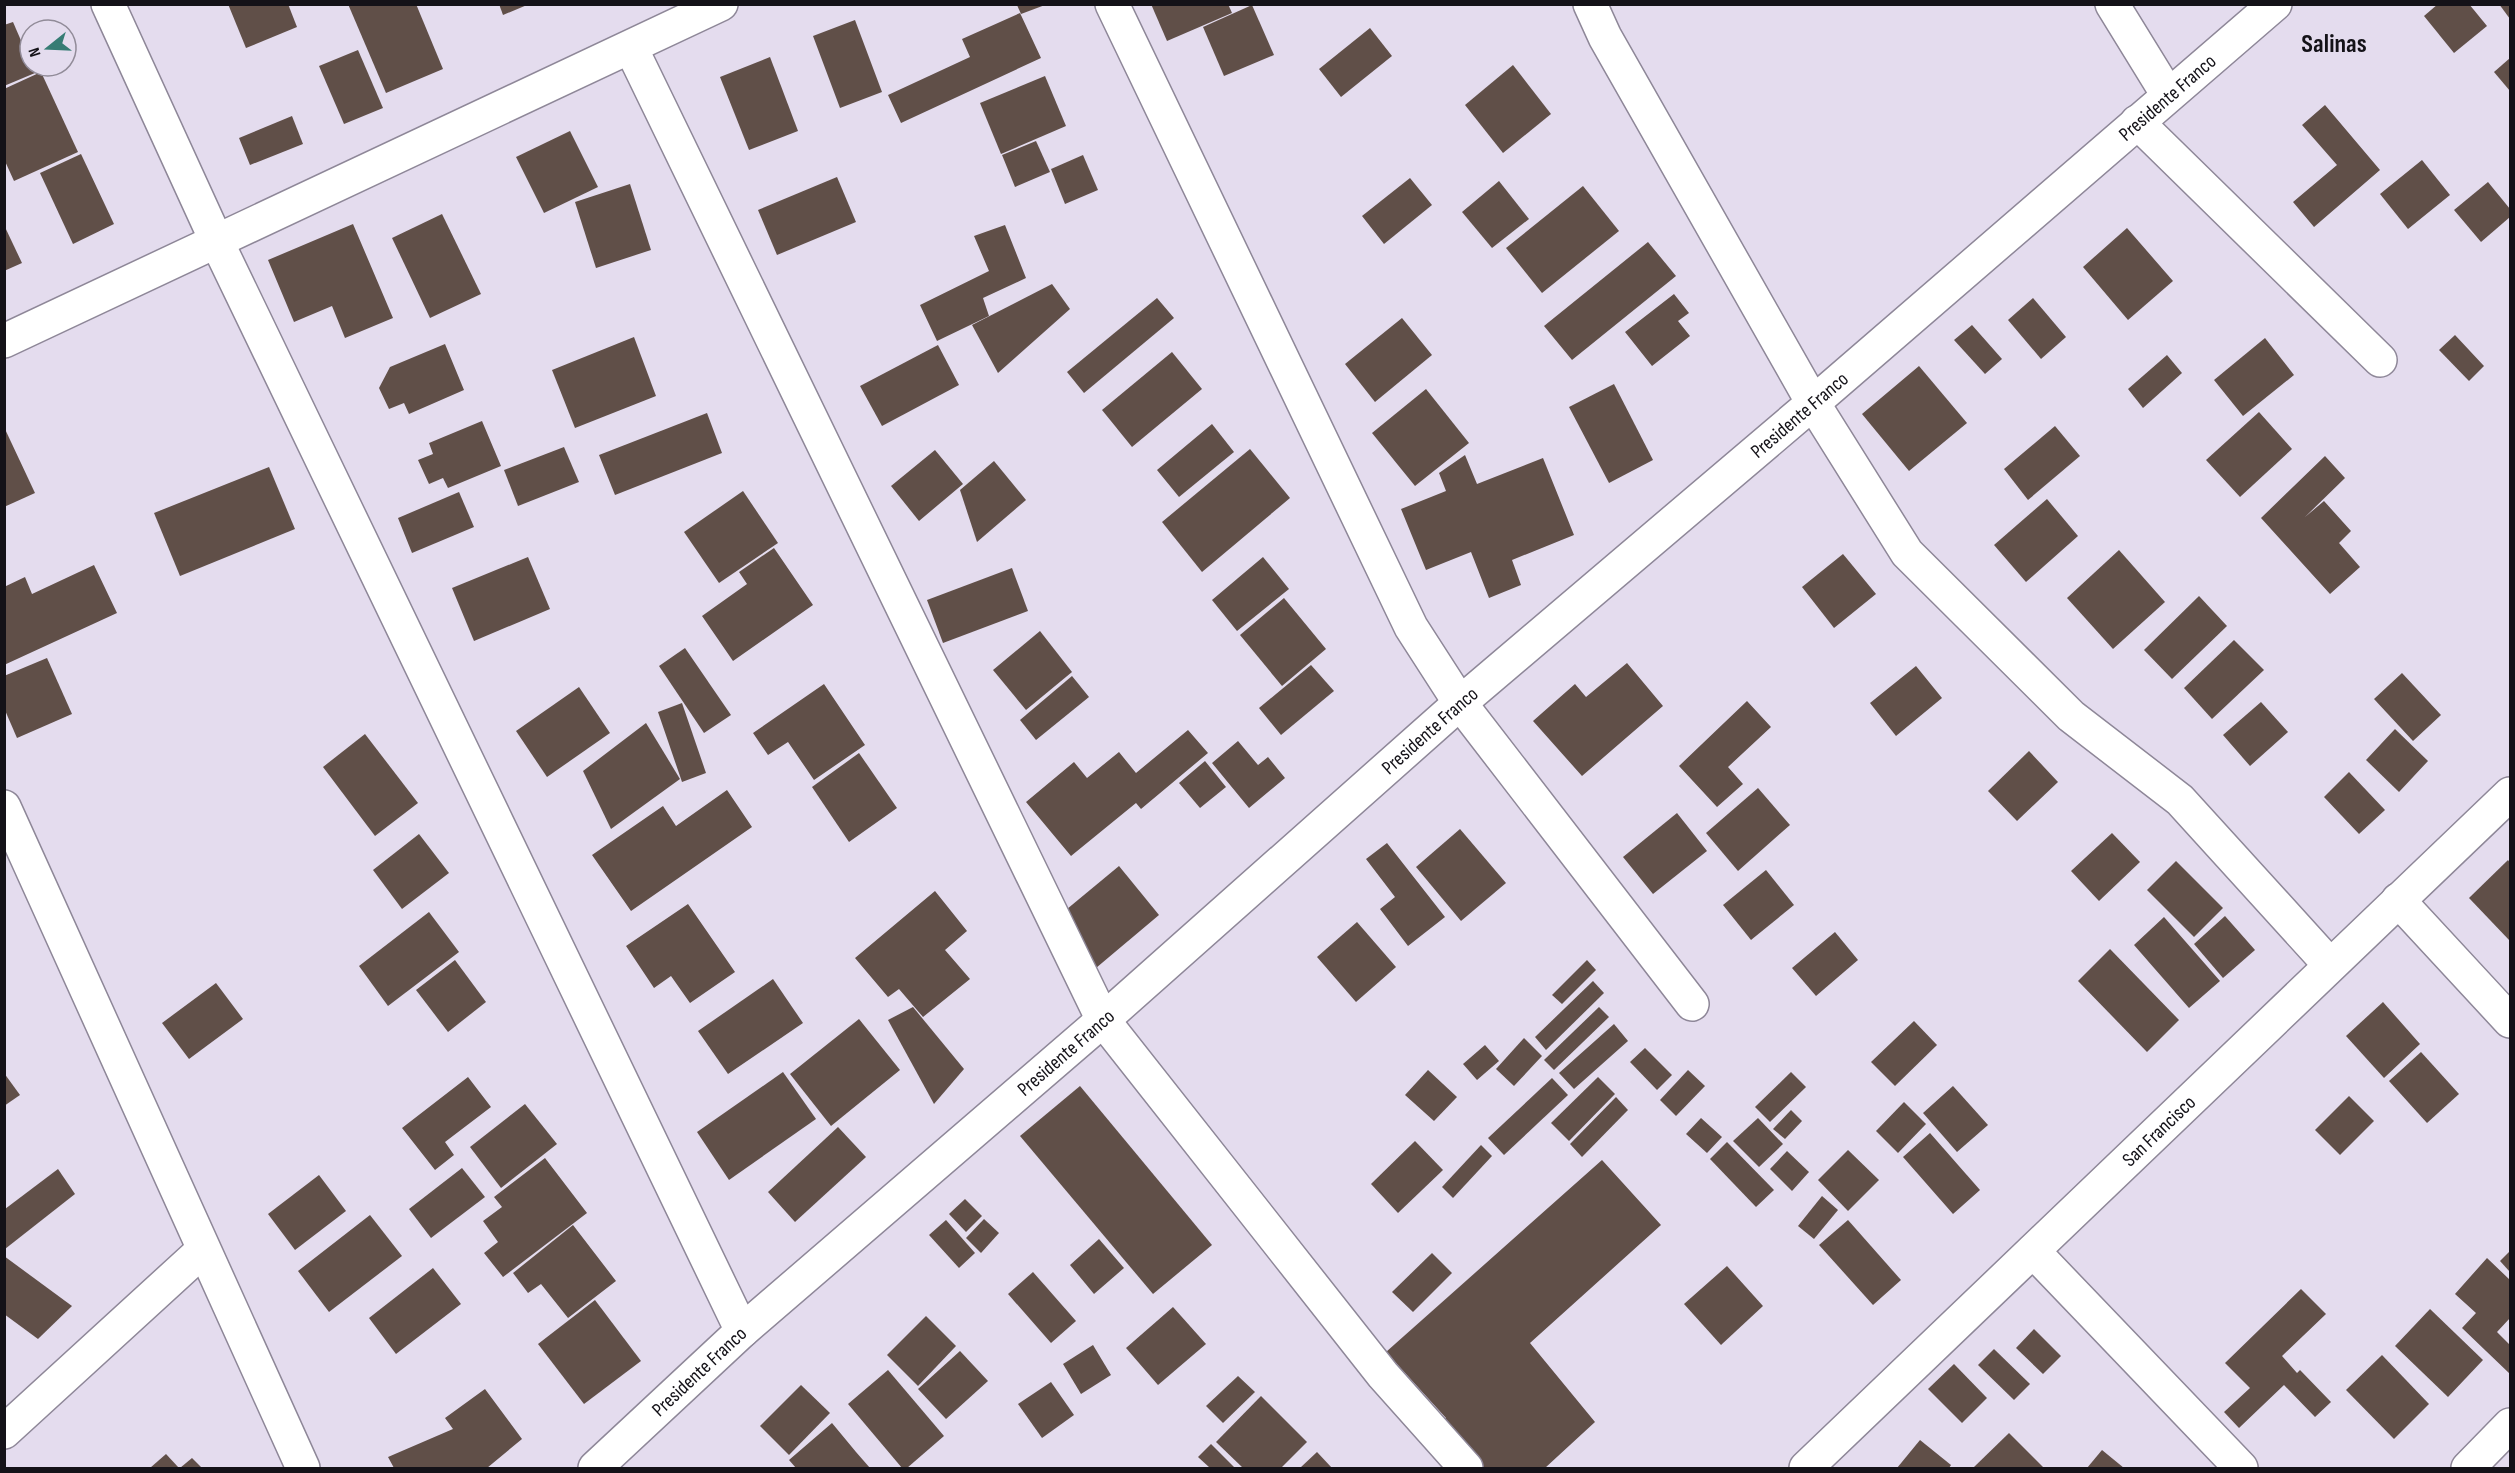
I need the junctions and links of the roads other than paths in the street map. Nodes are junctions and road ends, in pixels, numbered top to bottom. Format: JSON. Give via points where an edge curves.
{"nodes":[{"id":1,"x":108,"y":4,"type":"edge"},
{"id":2,"x":721,"y":4,"type":"edge"},
{"id":3,"x":1112,"y":4,"type":"edge"},
{"id":4,"x":1590,"y":4,"type":"edge"},
{"id":5,"x":2112,"y":4,"type":"edge"},
{"id":6,"x":2275,"y":4,"type":"edge"},
{"id":7,"x":631,"y":48,"type":"junction"},
{"id":8,"x":2168,"y":95,"type":"junction"},
{"id":9,"x":2137,"y":122,"type":"junction"},
{"id":10,"x":216,"y":240,"type":"junction"},
{"id":11,"x":4,"y":341,"type":"edge"},
{"id":12,"x":2380,"y":360,"type":"dead end"},
{"id":13,"x":1813,"y":404,"type":"junction"},
{"id":14,"x":1460,"y":703,"type":"junction"},
{"id":15,"x":2511,"y":794,"type":"edge"},
{"id":16,"x":9,"y":827,"type":"edge"},
{"id":17,"x":2398,"y":900,"type":"junction"},
{"id":18,"x":2330,"y":965,"type":"junction"},
{"id":19,"x":1692,"y":1004,"type":"dead end"},
{"id":20,"x":1103,"y":1020,"type":"junction"},
{"id":21,"x":2511,"y":1021,"type":"edge"},
{"id":22,"x":203,"y":1250,"type":"junction"},
{"id":23,"x":2033,"y":1251,"type":"junction"},
{"id":24,"x":742,"y":1331,"type":"junction"},
{"id":25,"x":2511,"y":1425,"type":"edge"},
{"id":26,"x":4,"y":1432,"type":"edge"},
{"id":27,"x":303,"y":1468,"type":"edge"},
{"id":28,"x":595,"y":1468,"type":"edge"},
{"id":29,"x":1467,"y":1468,"type":"edge"},
{"id":30,"x":1806,"y":1468,"type":"edge"},
{"id":31,"x":2241,"y":1468,"type":"edge"},
{"id":32,"x":2468,"y":1468,"type":"edge"}],
"edges":[{"from":1,"to":10,"type":"street"},
{"from":2,"to":7,"type":"street"},
{"from":3,"to":14,"type":"street","via":[[1411,627]]},
{"from":4,"to":13,"type":"street"},
{"from":5,"to":8,"type":"street"},
{"from":6,"to":8,"type":"street","name":"Presidente Franco"},
{"from":7,"to":10,"type":"street"},
{"from":7,"to":20,"type":"street"},
{"from":8,"to":9,"type":"street","name":"Presidente Franco"},
{"from":9,"to":12,"type":"street"},
{"from":9,"to":13,"type":"street","name":"Presidente Franco"},
{"from":10,"to":11,"type":"street"},
{"from":10,"to":24,"type":"street"},
{"from":13,"to":14,"type":"street","name":"Presidente Franco"},
{"from":13,"to":18,"type":"street","via":[[1907,553],[2071,716],[2180,800]]},
{"from":14,"to":19,"type":"street"},
{"from":14,"to":20,"type":"street","name":"Presidente Franco"},
{"from":15,"to":17,"type":"street","name":"San Francisco"},
{"from":16,"to":22,"type":"street"},
{"from":17,"to":18,"type":"street","name":"San Francisco"},
{"from":17,"to":21,"type":"street"},
{"from":18,"to":23,"type":"street","name":"San Francisco"},
{"from":20,"to":24,"type":"street","name":"Presidente Franco"},
{"from":20,"to":29,"type":"street","via":[[1383,1375]]},
{"from":22,"to":26,"type":"street"},
{"from":22,"to":27,"type":"street"},
{"from":23,"to":30,"type":"street","name":"San Francisco"},
{"from":23,"to":31,"type":"street"},
{"from":24,"to":28,"type":"street","name":"Presidente Franco"},
{"from":25,"to":32,"type":"street"}]}
